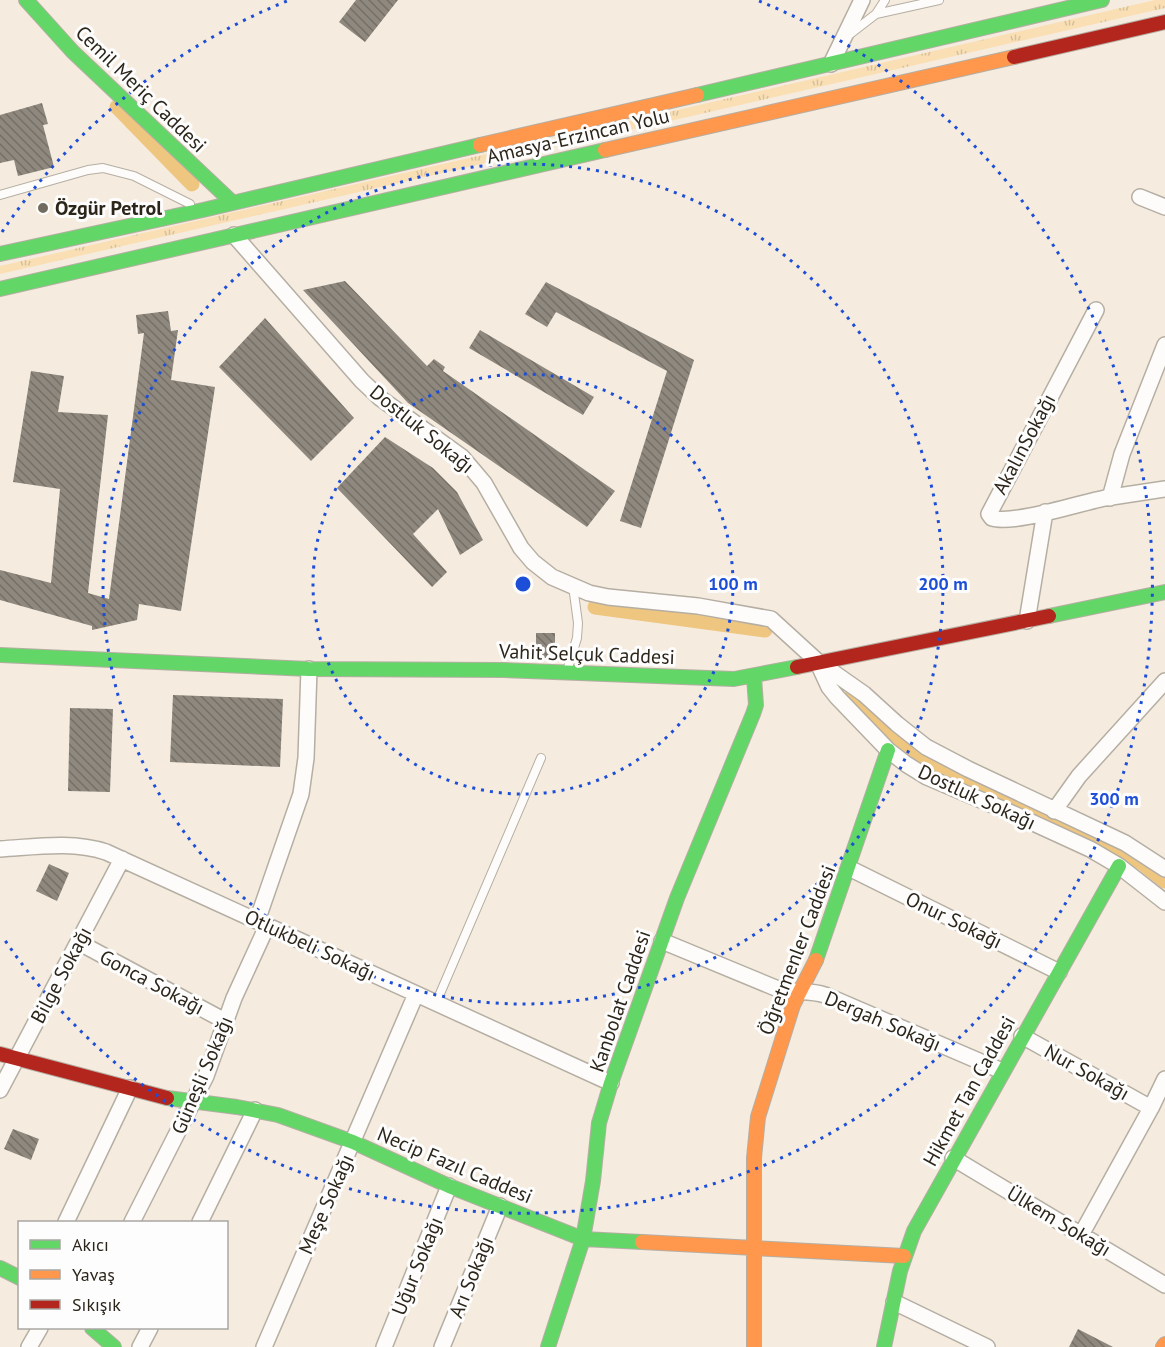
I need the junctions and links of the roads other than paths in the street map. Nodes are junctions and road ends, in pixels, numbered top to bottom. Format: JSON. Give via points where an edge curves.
{"nodes":[{"id":1,"x":26,"y":0,"type":"edge"},
{"id":2,"x":862,"y":0,"type":"edge"},
{"id":3,"x":885,"y":0,"type":"edge"},
{"id":4,"x":939,"y":0,"type":"edge"},
{"id":5,"x":1102,"y":0,"type":"edge"},
{"id":6,"x":876,"y":14,"type":"junction"},
{"id":7,"x":1165,"y":22,"type":"edge"},
{"id":8,"x":843,"y":39,"type":"junction"},
{"id":9,"x":831,"y":64,"type":"junction"},
{"id":10,"x":0,"y":195,"type":"edge"},
{"id":11,"x":1140,"y":197,"type":"dead end"},
{"id":12,"x":233,"y":204,"type":"junction"},
{"id":13,"x":1165,"y":207,"type":"edge"},
{"id":14,"x":202,"y":210,"type":"junction"},
{"id":15,"x":234,"y":235,"type":"junction"},
{"id":16,"x":0,"y":254,"type":"edge"},
{"id":17,"x":0,"y":290,"type":"edge"},
{"id":18,"x":1096,"y":310,"type":"dead end"},
{"id":19,"x":1165,"y":345,"type":"edge"},
{"id":20,"x":1165,"y":489,"type":"edge"},
{"id":21,"x":1110,"y":498,"type":"junction"},
{"id":22,"x":1046,"y":512,"type":"junction"},
{"id":23,"x":573,"y":586,"type":"junction"},
{"id":24,"x":1165,"y":592,"type":"edge"},
{"id":25,"x":1027,"y":621,"type":"junction"},
{"id":26,"x":0,"y":655,"type":"edge"},
{"id":27,"x":817,"y":661,"type":"junction"},
{"id":28,"x":309,"y":669,"type":"junction"},
{"id":29,"x":566,"y":673,"type":"junction"},
{"id":30,"x":754,"y":677,"type":"junction"},
{"id":31,"x":1165,"y":681,"type":"edge"},
{"id":32,"x":888,"y":750,"type":"junction"},
{"id":33,"x":541,"y":758,"type":"dead end"},
{"id":34,"x":1054,"y":811,"type":"junction"},
{"id":35,"x":0,"y":849,"type":"edge"},
{"id":36,"x":122,"y":860,"type":"junction"},
{"id":37,"x":1119,"y":866,"type":"junction"},
{"id":38,"x":849,"y":868,"type":"junction"},
{"id":39,"x":1165,"y":869,"type":"edge"},
{"id":40,"x":1165,"y":902,"type":"edge"},
{"id":41,"x":262,"y":923,"type":"junction"},
{"id":42,"x":662,"y":941,"type":"junction"},
{"id":43,"x":78,"y":942,"type":"junction"},
{"id":44,"x":1059,"y":972,"type":"junction"},
{"id":45,"x":799,"y":992,"type":"junction"},
{"id":46,"x":416,"y":994,"type":"junction"},
{"id":47,"x":436,"y":1003,"type":"junction"},
{"id":48,"x":225,"y":1021,"type":"junction"},
{"id":49,"x":1022,"y":1036,"type":"junction"},
{"id":50,"x":0,"y":1054,"type":"edge"},
{"id":51,"x":17,"y":1058,"type":"junction"},
{"id":52,"x":1002,"y":1071,"type":"junction"},
{"id":53,"x":611,"y":1083,"type":"junction"},
{"id":54,"x":130,"y":1088,"type":"junction"},
{"id":55,"x":1163,"y":1089,"type":"edge"},
{"id":56,"x":0,"y":1090,"type":"edge"},
{"id":57,"x":193,"y":1102,"type":"junction"},
{"id":58,"x":1151,"y":1108,"type":"junction"},
{"id":59,"x":255,"y":1110,"type":"junction"},
{"id":60,"x":354,"y":1142,"type":"junction"},
{"id":61,"x":953,"y":1158,"type":"junction"},
{"id":62,"x":449,"y":1186,"type":"junction"},
{"id":63,"x":500,"y":1206,"type":"junction"},
{"id":64,"x":66,"y":1221,"type":"edge"},
{"id":65,"x":133,"y":1221,"type":"edge"},
{"id":66,"x":200,"y":1221,"type":"edge"},
{"id":67,"x":1082,"y":1235,"type":"junction"},
{"id":68,"x":583,"y":1239,"type":"junction"},
{"id":69,"x":752,"y":1248,"type":"junction"},
{"id":70,"x":904,"y":1256,"type":"junction"},
{"id":71,"x":0,"y":1268,"type":"edge"},
{"id":72,"x":18,"y":1277,"type":"edge"},
{"id":73,"x":1165,"y":1285,"type":"edge"},
{"id":74,"x":894,"y":1302,"type":"junction"},
{"id":75,"x":39,"y":1329,"type":"edge"},
{"id":76,"x":93,"y":1329,"type":"edge"},
{"id":77,"x":149,"y":1329,"type":"edge"},
{"id":78,"x":29,"y":1347,"type":"edge"},
{"id":79,"x":114,"y":1347,"type":"edge"},
{"id":80,"x":140,"y":1347,"type":"edge"},
{"id":81,"x":264,"y":1347,"type":"edge"},
{"id":82,"x":384,"y":1347,"type":"edge"},
{"id":83,"x":442,"y":1347,"type":"edge"},
{"id":84,"x":548,"y":1347,"type":"edge"},
{"id":85,"x":754,"y":1347,"type":"edge"},
{"id":86,"x":884,"y":1347,"type":"edge"},
{"id":87,"x":987,"y":1347,"type":"edge"}],
"edges":[{"from":1,"to":12,"type":"main road","name":"Cemil Meriç Caddesi","via":[[73,52]]},
{"from":2,"to":8,"type":"street"},
{"from":3,"to":6,"type":"lane"},
{"from":4,"to":6,"type":"lane"},
{"from":5,"to":9,"type":"main road","name":"Amasya-Erzincan Yolu"},
{"from":6,"to":8,"type":"lane"},
{"from":7,"to":15,"type":"main road","name":"Amasya-Erzincan Yolu"},
{"from":8,"to":9,"type":"street"},
{"from":9,"to":12,"type":"main road","name":"Amasya-Erzincan Yolu"},
{"from":10,"to":14,"type":"lane","via":[[103,168],[134,176]]},
{"from":11,"to":13,"type":"street"},
{"from":12,"to":14,"type":"main road","name":"Amasya-Erzincan Yolu"},
{"from":14,"to":16,"type":"main road","name":"Amasya-Erzincan Yolu"},
{"from":15,"to":17,"type":"main road","name":"Amasya-Erzincan Yolu"},
{"from":15,"to":23,"type":"street","name":"Dostluk Sokağı","via":[[362,381],[473,468],[533,562],[552,577]]},
{"from":18,"to":22,"type":"street","name":"AkalınSokağı","via":[[989,514],[998,520]]},
{"from":19,"to":21,"type":"street","via":[[1122,454]]},
{"from":20,"to":21,"type":"street","name":"AkalınSokağı"},
{"from":21,"to":22,"type":"street","name":"AkalınSokağı"},
{"from":22,"to":25,"type":"street"},
{"from":23,"to":27,"type":"street","name":"Dostluk Sokağı","via":[[608,597],[698,606],[771,619]]},
{"from":23,"to":29,"type":"lane","via":[[577,638]]},
{"from":24,"to":25,"type":"main road","name":"Vahit Selçuk Caddesi"},
{"from":25,"to":27,"type":"main road","name":"Vahit Selçuk Caddesi"},
{"from":26,"to":28,"type":"main road","name":"Vahit Selçuk Caddesi"},
{"from":27,"to":30,"type":"main road","name":"Vahit Selçuk Caddesi"},
{"from":27,"to":32,"type":"street","name":"Dostluk Sokağı","via":[[837,697]]},
{"from":27,"to":34,"type":"street","name":"Dostluk Sokağı","via":[[864,694],[926,747]]},
{"from":28,"to":29,"type":"main road","name":"Vahit Selçuk Caddesi"},
{"from":28,"to":41,"type":"street","name":"Güneşli Sokağı","via":[[303,786]]},
{"from":29,"to":30,"type":"main road","name":"Vahit Selçuk Caddesi"},
{"from":30,"to":42,"type":"main road","name":"Kanbolat Caddesi","via":[[753,714]]},
{"from":31,"to":34,"type":"street","via":[[1079,776]]},
{"from":32,"to":37,"type":"street","name":"Dostluk Sokağı","via":[[927,777],[1090,849]]},
{"from":32,"to":38,"type":"main road","name":"Öğretmenler Caddesi"},
{"from":33,"to":47,"type":"lane"},
{"from":34,"to":39,"type":"street","name":"Dostluk Sokağı","via":[[1125,843]]},
{"from":35,"to":36,"type":"street","name":"Otlukbeli Sokağı","via":[[82,846]]},
{"from":36,"to":41,"type":"street","name":"Otlukbeli Sokağı"},
{"from":36,"to":43,"type":"street","name":"Bilge Sokağı"},
{"from":37,"to":40,"type":"street","name":"Dostluk Sokağı"},
{"from":37,"to":44,"type":"main road","name":"Hikmet Tan Caddesi"},
{"from":38,"to":44,"type":"street","name":"Onur Sokağı"},
{"from":38,"to":45,"type":"main road","name":"Öğretmenler Caddesi","via":[[820,952]]},
{"from":41,"to":46,"type":"street","name":"Otlukbeli Sokağı"},
{"from":41,"to":48,"type":"street","name":"Güneşli Sokağı"},
{"from":42,"to":45,"type":"street","name":"Dergah Sokağı","via":[[764,985]]},
{"from":42,"to":53,"type":"main road","name":"Kanbolat Caddesi"},
{"from":43,"to":48,"type":"street","name":"Gonca Sokağı"},
{"from":43,"to":51,"type":"street","name":"Bilge Sokağı"},
{"from":44,"to":49,"type":"main road","name":"Hikmet Tan Caddesi"},
{"from":45,"to":52,"type":"street","name":"Dergah Sokağı","via":[[825,995]]},
{"from":45,"to":69,"type":"main road","name":"Öğretmenler Caddesi","via":[[758,1117]]},
{"from":46,"to":47,"type":"street","name":"Otlukbeli Sokağı"},
{"from":46,"to":60,"type":"street","name":"Meşe Sokağı"},
{"from":47,"to":53,"type":"street","name":"Otlukbeli Sokağı"},
{"from":48,"to":57,"type":"street","name":"Güneşli Sokağı"},
{"from":49,"to":52,"type":"main road","name":"Hikmet Tan Caddesi"},
{"from":49,"to":58,"type":"street","name":"Nur Sokağı"},
{"from":50,"to":51,"type":"main road","name":"Necip Fazıl Caddesi"},
{"from":51,"to":54,"type":"main road","name":"Necip Fazıl Caddesi"},
{"from":51,"to":56,"type":"street","name":"Bilge Sokağı"},
{"from":52,"to":61,"type":"main road","name":"Hikmet Tan Caddesi"},
{"from":53,"to":68,"type":"main road","name":"Kanbolat Caddesi","via":[[599,1123]]},
{"from":54,"to":57,"type":"main road","name":"Necip Fazıl Caddesi"},
{"from":54,"to":64,"type":"street"},
{"from":55,"to":58,"type":"street"},
{"from":57,"to":59,"type":"main road","name":"Necip Fazıl Caddesi"},
{"from":57,"to":65,"type":"street","name":"Güneşli Sokağı"},
{"from":58,"to":67,"type":"street"},
{"from":59,"to":60,"type":"main road","name":"Necip Fazıl Caddesi"},
{"from":59,"to":66,"type":"street"},
{"from":60,"to":62,"type":"main road","name":"Necip Fazıl Caddesi"},
{"from":60,"to":81,"type":"street","name":"Meşe Sokağı"},
{"from":61,"to":67,"type":"street","name":"Ülkem Sokağı"},
{"from":61,"to":70,"type":"main road","name":"Hikmet Tan Caddesi"},
{"from":62,"to":63,"type":"main road","name":"Necip Fazıl Caddesi"},
{"from":62,"to":82,"type":"street","name":"Uğur Sokağı"},
{"from":63,"to":68,"type":"main road","name":"Necip Fazıl Caddesi"},
{"from":63,"to":83,"type":"street","name":"Arı Sokağı"},
{"from":67,"to":73,"type":"street","name":"Ülkem Sokağı"},
{"from":68,"to":69,"type":"main road","name":"Necip Fazıl Caddesi"},
{"from":68,"to":84,"type":"main road","name":"Kanbolat Caddesi"},
{"from":69,"to":70,"type":"main road","name":"Necip Fazıl Caddesi"},
{"from":69,"to":85,"type":"main road","name":"Öğretmenler Caddesi"},
{"from":70,"to":74,"type":"main road","name":"Hikmet Tan Caddesi"},
{"from":71,"to":72,"type":"main road"},
{"from":74,"to":86,"type":"main road","name":"Hikmet Tan Caddesi"},
{"from":74,"to":87,"type":"street"},
{"from":75,"to":78,"type":"street"},
{"from":76,"to":79,"type":"main road"},
{"from":77,"to":80,"type":"street"}]}
